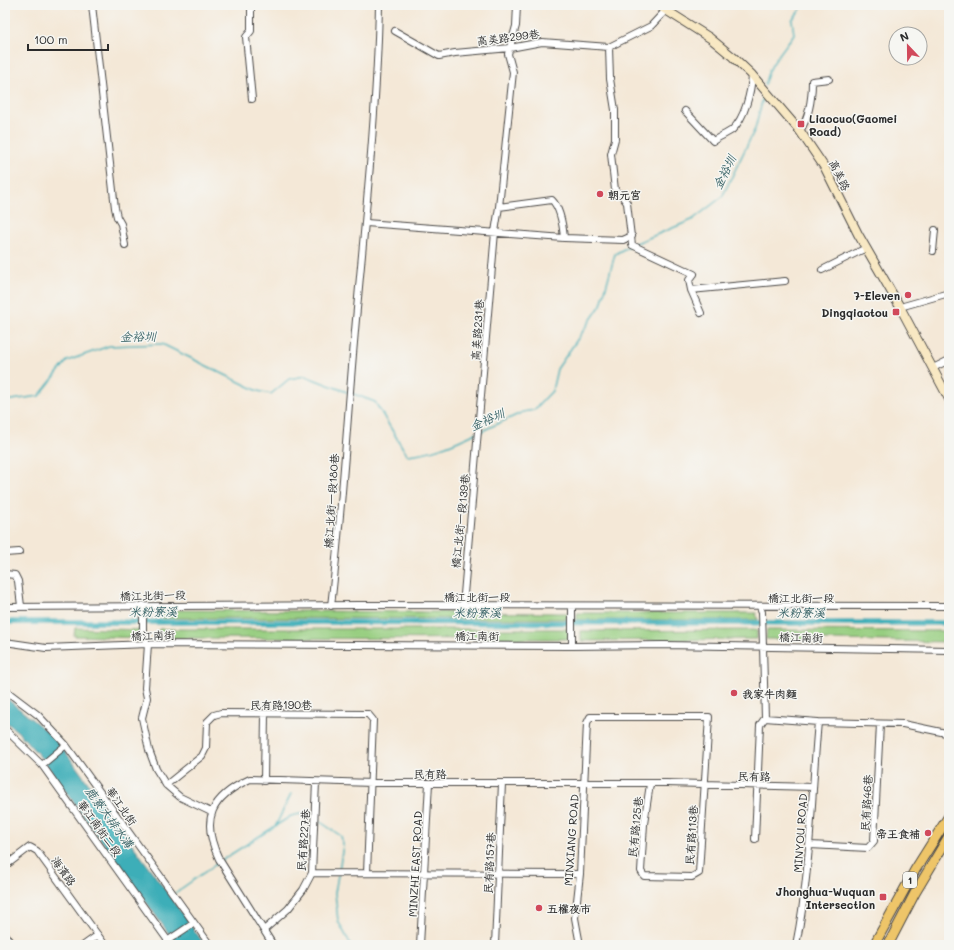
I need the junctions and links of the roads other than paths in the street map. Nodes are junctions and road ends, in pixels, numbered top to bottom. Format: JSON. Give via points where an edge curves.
{"nodes":[{"id":1,"x":92,"y":5,"type":"edge"},
{"id":2,"x":251,"y":5,"type":"edge"},
{"id":3,"x":379,"y":5,"type":"edge"},
{"id":4,"x":518,"y":5,"type":"edge"},
{"id":5,"x":658,"y":5,"type":"edge"},
{"id":6,"x":666,"y":10,"type":"junction"},
{"id":7,"x":394,"y":31,"type":"dead end"},
{"id":8,"x":609,"y":46,"type":"junction"},
{"id":9,"x":510,"y":48,"type":"junction"},
{"id":10,"x":752,"y":75,"type":"junction"},
{"id":11,"x":829,"y":79,"type":"dead end"},
{"id":12,"x":252,"y":99,"type":"dead end"},
{"id":13,"x":685,"y":111,"type":"dead end"},
{"id":14,"x":800,"y":132,"type":"junction"},
{"id":15,"x":499,"y":207,"type":"junction"},
{"id":16,"x":366,"y":222,"type":"junction"},
{"id":17,"x":934,"y":230,"type":"dead end"},
{"id":18,"x":495,"y":232,"type":"junction"},
{"id":19,"x":632,"y":236,"type":"junction"},
{"id":20,"x":564,"y":238,"type":"junction"},
{"id":21,"x":125,"y":245,"type":"dead end"},
{"id":22,"x":866,"y":248,"type":"junction"},
{"id":23,"x":933,"y":251,"type":"dead end"},
{"id":24,"x":822,"y":270,"type":"dead end"},
{"id":25,"x":785,"y":281,"type":"dead end"},
{"id":26,"x":691,"y":290,"type":"junction"},
{"id":27,"x":949,"y":293,"type":"edge"},
{"id":28,"x":900,"y":307,"type":"junction"},
{"id":29,"x":701,"y":313,"type":"dead end"},
{"id":30,"x":949,"y":360,"type":"edge"},
{"id":31,"x":933,"y":368,"type":"junction"},
{"id":32,"x":949,"y":399,"type":"edge"},
{"id":33,"x":479,"y":438,"type":"joint"},
{"id":34,"x":19,"y":552,"type":"dead end"},
{"id":35,"x":5,"y":553,"type":"edge"},
{"id":36,"x":5,"y":574,"type":"edge"},
{"id":37,"x":143,"y":605,"type":"junction"},
{"id":38,"x":21,"y":606,"type":"junction"},
{"id":39,"x":331,"y":606,"type":"junction"},
{"id":40,"x":463,"y":606,"type":"junction"},
{"id":41,"x":760,"y":606,"type":"junction"},
{"id":42,"x":949,"y":606,"type":"edge"},
{"id":43,"x":5,"y":607,"type":"edge"},
{"id":44,"x":572,"y":609,"type":"junction"},
{"id":45,"x":5,"y":642,"type":"edge"},
{"id":46,"x":148,"y":644,"type":"junction"},
{"id":47,"x":572,"y":646,"type":"junction"},
{"id":48,"x":762,"y":646,"type":"junction"},
{"id":49,"x":949,"y":650,"type":"edge"},
{"id":50,"x":5,"y":690,"type":"edge"},
{"id":51,"x":265,"y":714,"type":"junction"},
{"id":52,"x":765,"y":718,"type":"junction"},
{"id":53,"x":818,"y":722,"type":"junction"},
{"id":54,"x":880,"y":724,"type":"junction"},
{"id":55,"x":5,"y":729,"type":"edge"},
{"id":56,"x":946,"y":733,"type":"dead end"},
{"id":57,"x":64,"y":746,"type":"junction"},
{"id":58,"x":43,"y":764,"type":"junction"},
{"id":59,"x":264,"y":781,"type":"junction"},
{"id":60,"x":316,"y":782,"type":"junction"},
{"id":61,"x":372,"y":783,"type":"junction"},
{"id":62,"x":429,"y":783,"type":"junction"},
{"id":63,"x":502,"y":783,"type":"junction"},
{"id":64,"x":650,"y":784,"type":"junction"},
{"id":65,"x":166,"y":785,"type":"junction"},
{"id":66,"x":585,"y":785,"type":"junction"},
{"id":67,"x":704,"y":785,"type":"junction"},
{"id":68,"x":758,"y":786,"type":"junction"},
{"id":69,"x":813,"y":787,"type":"junction"},
{"id":70,"x":211,"y":812,"type":"junction"},
{"id":71,"x":949,"y":816,"type":"edge"},
{"id":72,"x":949,"y":836,"type":"edge"},
{"id":73,"x":754,"y":839,"type":"dead end"},
{"id":74,"x":810,"y":845,"type":"junction"},
{"id":75,"x":5,"y":866,"type":"edge"},
{"id":76,"x":641,"y":871,"type":"joint"},
{"id":77,"x":312,"y":873,"type":"junction"},
{"id":78,"x":367,"y":873,"type":"junction"},
{"id":79,"x":425,"y":874,"type":"junction"},
{"id":80,"x":498,"y":874,"type":"junction"},
{"id":81,"x":580,"y":874,"type":"junction"},
{"id":82,"x":193,"y":924,"type":"junction"},
{"id":83,"x":264,"y":930,"type":"junction"},
{"id":84,"x":5,"y":935,"type":"edge"},
{"id":85,"x":98,"y":935,"type":"junction"},
{"id":86,"x":170,"y":941,"type":"edge"},
{"id":87,"x":12,"y":945,"type":"edge"},
{"id":88,"x":84,"y":945,"type":"edge"},
{"id":89,"x":105,"y":945,"type":"edge"},
{"id":90,"x":210,"y":945,"type":"edge"},
{"id":91,"x":273,"y":945,"type":"edge"},
{"id":92,"x":420,"y":945,"type":"edge"},
{"id":93,"x":495,"y":945,"type":"edge"},
{"id":94,"x":580,"y":945,"type":"edge"},
{"id":95,"x":796,"y":945,"type":"edge"},
{"id":96,"x":874,"y":945,"type":"edge"},
{"id":97,"x":888,"y":945,"type":"edge"}],
"edges":[{"from":1,"to":21,"type":"street","via":[[115,208]]},
{"from":2,"to":12,"type":"street","via":[[250,31],[246,37]]},
{"from":3,"to":16,"type":"street","name":"橋江北街一段180巷","via":[[379,53]]},
{"from":4,"to":9,"type":"street"},
{"from":5,"to":6,"type":"street","name":"高美路"},
{"from":6,"to":8,"type":"street","name":"高美路299巷","via":[[651,26]]},
{"from":6,"to":10,"type":"street","name":"高美路","via":[[710,38]]},
{"from":7,"to":9,"type":"street","name":"高美路299巷","via":[[439,56],[455,52]]},
{"from":8,"to":9,"type":"street","name":"高美路299巷","via":[[542,42]]},
{"from":8,"to":19,"type":"street","via":[[610,79],[615,110],[615,139],[611,154],[615,190],[627,203],[627,218]]},
{"from":9,"to":15,"type":"street","name":"高美路231巷","via":[[508,54],[513,72]]},
{"from":10,"to":13,"type":"street","via":[[740,119],[732,130],[713,141]]},
{"from":10,"to":14,"type":"street","name":"高美路"},
{"from":11,"to":14,"type":"street","via":[[812,81],[812,98]]},
{"from":14,"to":22,"type":"street","name":"高美路","via":[[825,168]]},
{"from":15,"to":18,"type":"street","name":"高美路231巷"},
{"from":15,"to":20,"type":"street","via":[[552,200],[563,228]]},
{"from":16,"to":18,"type":"street"},
{"from":16,"to":39,"type":"street","name":"橋江北街一段180巷"},
{"from":17,"to":23,"type":"street"},
{"from":18,"to":20,"type":"street"},
{"from":18,"to":33,"type":"street","name":"高美路231巷"},
{"from":19,"to":20,"type":"street","via":[[623,240]]},
{"from":19,"to":26,"type":"street","via":[[632,244],[694,274],[689,280]]},
{"from":22,"to":24,"type":"street"},
{"from":22,"to":28,"type":"street","name":"高美路"},
{"from":25,"to":26,"type":"street"},
{"from":26,"to":29,"type":"street"},
{"from":27,"to":28,"type":"street"},
{"from":28,"to":31,"type":"street","name":"高美路"},
{"from":30,"to":31,"type":"street"},
{"from":31,"to":32,"type":"street","name":"高美路"},
{"from":33,"to":40,"type":"street","name":"橋江北街一段139巷"},
{"from":34,"to":35,"type":"street"},
{"from":36,"to":38,"type":"street","via":[[15,575]]},
{"from":37,"to":38,"type":"street","name":"橋江北街一段"},
{"from":37,"to":39,"type":"street","name":"橋江北街一段"},
{"from":37,"to":46,"type":"street","via":[[144,636]]},
{"from":38,"to":43,"type":"street","name":"橋江北街一段"},
{"from":39,"to":40,"type":"street","name":"橋江北街一段"},
{"from":40,"to":44,"type":"street","name":"橋江北街一段"},
{"from":41,"to":42,"type":"street","name":"橋江北街一段"},
{"from":41,"to":44,"type":"street","name":"橋江北街一段"},
{"from":41,"to":48,"type":"street"},
{"from":44,"to":47,"type":"street"},
{"from":45,"to":46,"type":"street","name":"橋江南街","via":[[46,648]]},
{"from":46,"to":47,"type":"street","name":"橋江南街"},
{"from":46,"to":65,"type":"street","via":[[145,688],[147,698],[142,718],[149,750]]},
{"from":47,"to":48,"type":"street","name":"橋江南街"},
{"from":48,"to":49,"type":"street","name":"橋江南街"},
{"from":48,"to":52,"type":"street"},
{"from":50,"to":57,"type":"street","name":"華江北街","via":[[38,715]]},
{"from":51,"to":59,"type":"street"},
{"from":51,"to":61,"type":"street","name":"民有路190巷","via":[[363,713],[371,716]]},
{"from":51,"to":65,"type":"street","name":"民有路190巷","via":[[221,713],[209,718],[206,748],[202,756]]},
{"from":52,"to":53,"type":"street"},
{"from":52,"to":68,"type":"street","via":[[760,725]]},
{"from":53,"to":54,"type":"street"},
{"from":53,"to":69,"type":"street","name":"MINYOU ROAD"},
{"from":54,"to":56,"type":"street","via":[[903,724]]},
{"from":54,"to":74,"type":"street","name":"民有路46巷","via":[[872,845],[868,848]]},
{"from":55,"to":58,"type":"street","name":"華江南街二段"},
{"from":57,"to":58,"type":"street"},
{"from":57,"to":82,"type":"street","name":"華江北街"},
{"from":58,"to":86,"type":"street","name":"華江南街二段"},
{"from":59,"to":60,"type":"street","name":"民有路"},
{"from":59,"to":70,"type":"street","name":"民有路","via":[[250,779],[232,787],[220,798]]},
{"from":60,"to":61,"type":"street","name":"民有路"},
{"from":60,"to":77,"type":"street","name":"民有路227巷"},
{"from":61,"to":62,"type":"street","name":"民有路"},
{"from":61,"to":78,"type":"street"},
{"from":62,"to":63,"type":"street","name":"民有路"},
{"from":62,"to":79,"type":"street","name":"MINZHI EAST ROAD"},
{"from":63,"to":66,"type":"street","name":"民有路"},
{"from":63,"to":80,"type":"street","name":"民有路157巷"},
{"from":64,"to":66,"type":"street","name":"民有路"},
{"from":64,"to":67,"type":"street","name":"民有路"},
{"from":64,"to":76,"type":"street","name":"民有路125巷"},
{"from":65,"to":70,"type":"street","via":[[180,797]]},
{"from":66,"to":67,"type":"street","name":"MINXIANG ROAD","via":[[587,723],[590,717],[709,717]]},
{"from":66,"to":81,"type":"street","name":"MINXIANG ROAD"},
{"from":67,"to":68,"type":"street","name":"民有路"},
{"from":67,"to":76,"type":"street","name":"民有路113巷","via":[[698,873],[692,877],[644,876]]},
{"from":68,"to":69,"type":"street","name":"民有路"},
{"from":68,"to":73,"type":"street"},
{"from":69,"to":74,"type":"street","name":"MINYOU ROAD"},
{"from":70,"to":83,"type":"street","via":[[210,830],[213,846]]},
{"from":71,"to":96,"type":"main road","number":"1","via":[[915,870]]},
{"from":72,"to":97,"type":"main road","number":"1"},
{"from":74,"to":95,"type":"street","name":"MINYOU ROAD","via":[[805,899]]},
{"from":75,"to":85,"type":"street","name":"海濱路","via":[[30,847],[37,851]]},
{"from":77,"to":78,"type":"street"},
{"from":77,"to":83,"type":"street","name":"民有路227巷","via":[[288,909]]},
{"from":78,"to":79,"type":"street"},
{"from":79,"to":80,"type":"street"},
{"from":79,"to":92,"type":"street","name":"MINZHI EAST ROAD"},
{"from":80,"to":81,"type":"street"},
{"from":80,"to":93,"type":"street","name":"民有路157巷"},
{"from":81,"to":94,"type":"street","name":"MINXIANG ROAD","via":[[576,918]]},
{"from":82,"to":86,"type":"street"},
{"from":82,"to":90,"type":"street","name":"華江北街"},
{"from":83,"to":91,"type":"street"},
{"from":84,"to":87,"type":"street"},
{"from":85,"to":88,"type":"street"},
{"from":85,"to":89,"type":"street","name":"海濱路"}]}
